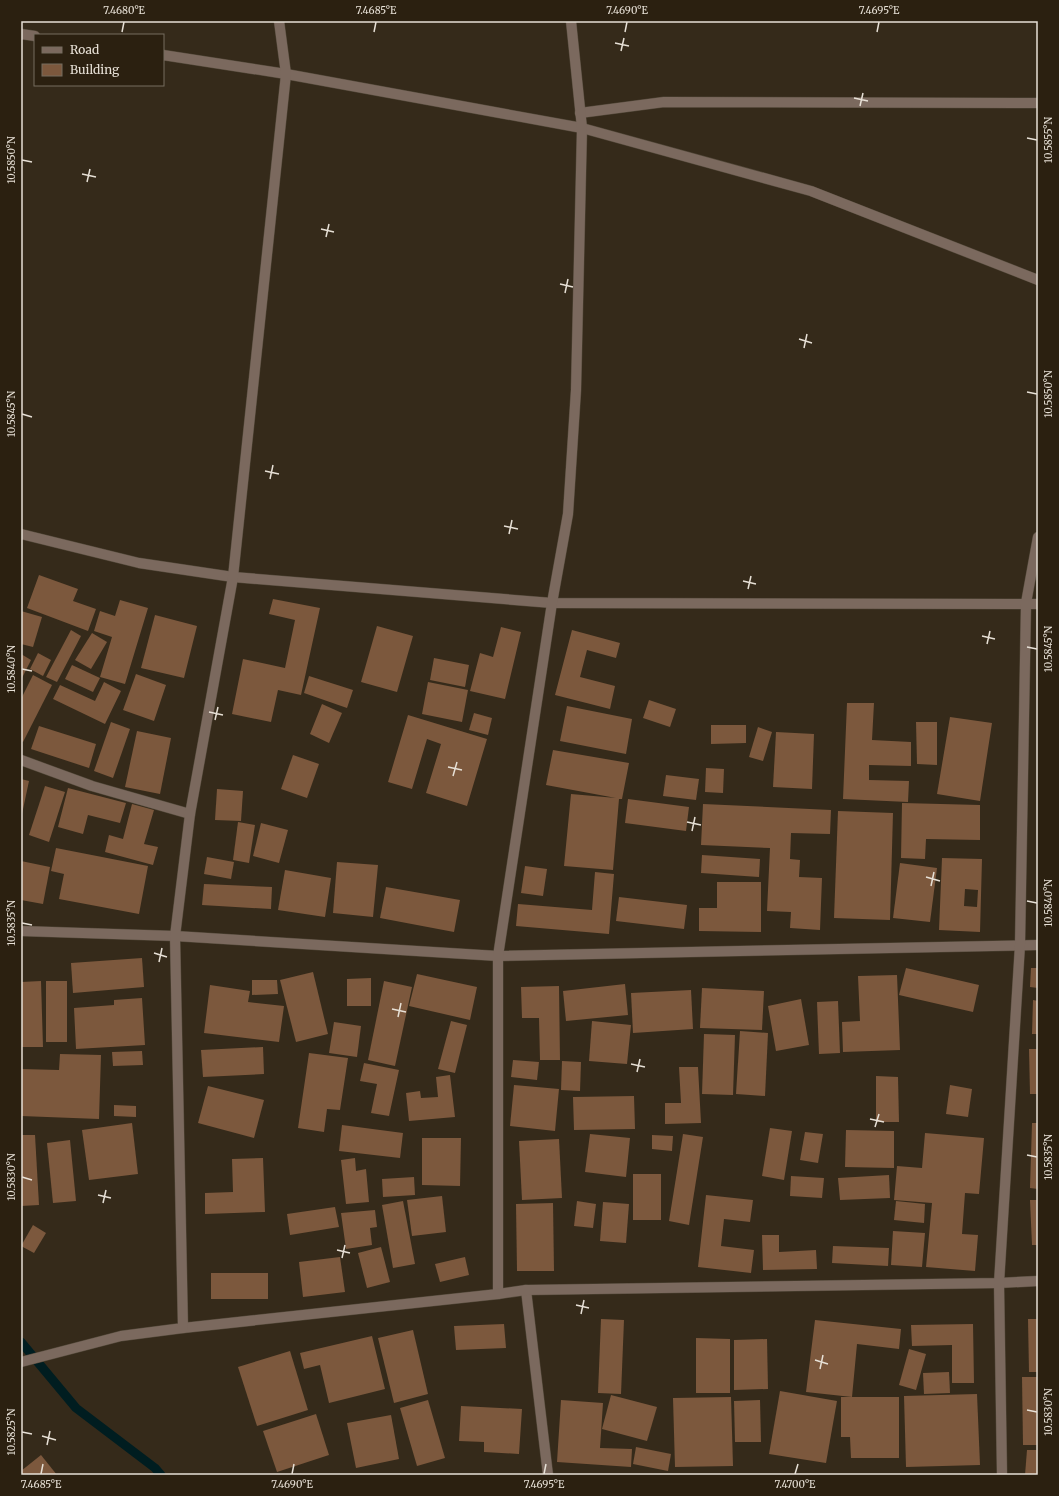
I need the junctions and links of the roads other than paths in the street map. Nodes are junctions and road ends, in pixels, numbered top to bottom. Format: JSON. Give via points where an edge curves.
{"nodes":[{"id":1,"x":279,"y":21,"type":"edge"},
{"id":2,"x":571,"y":21,"type":"edge"},
{"id":3,"x":21,"y":34,"type":"edge"},
{"id":4,"x":34,"y":36,"type":"edge"},
{"id":5,"x":164,"y":55,"type":"edge"},
{"id":6,"x":286,"y":74,"type":"junction"},
{"id":7,"x":1038,"y":103,"type":"edge"},
{"id":8,"x":580,"y":113,"type":"junction"},
{"id":9,"x":582,"y":128,"type":"junction"},
{"id":10,"x":1038,"y":280,"type":"edge"},
{"id":11,"x":21,"y":534,"type":"edge"},
{"id":12,"x":1038,"y":536,"type":"edge"},
{"id":13,"x":233,"y":577,"type":"junction"},
{"id":14,"x":552,"y":603,"type":"junction"},
{"id":15,"x":1026,"y":603,"type":"junction"},
{"id":16,"x":1038,"y":604,"type":"edge"},
{"id":17,"x":21,"y":760,"type":"edge"},
{"id":18,"x":190,"y":814,"type":"junction"},
{"id":19,"x":21,"y":931,"type":"edge"},
{"id":20,"x":175,"y":936,"type":"junction"},
{"id":21,"x":1038,"y":945,"type":"edge"},
{"id":22,"x":1020,"y":946,"type":"junction"},
{"id":23,"x":498,"y":956,"type":"junction"},
{"id":24,"x":1038,"y":1281,"type":"edge"},
{"id":25,"x":999,"y":1283,"type":"junction"},
{"id":26,"x":526,"y":1290,"type":"junction"},
{"id":27,"x":498,"y":1294,"type":"junction"},
{"id":28,"x":183,"y":1328,"type":"junction"},
{"id":29,"x":21,"y":1362,"type":"edge"},
{"id":30,"x":548,"y":1475,"type":"edge"},
{"id":31,"x":1002,"y":1475,"type":"edge"}],
"edges":[{"from":1,"to":6,"type":"street"},
{"from":2,"to":8,"type":"street"},
{"from":3,"to":4,"type":"street"},
{"from":5,"to":6,"type":"street"},
{"from":6,"to":9,"type":"street"},
{"from":6,"to":13,"type":"street"},
{"from":7,"to":8,"type":"street","via":[[664,102]]},
{"from":8,"to":9,"type":"street"},
{"from":9,"to":10,"type":"street","via":[[811,191]]},
{"from":9,"to":14,"type":"street","via":[[576,390],[568,507]]},
{"from":11,"to":13,"type":"street","via":[[139,563]]},
{"from":12,"to":15,"type":"street"},
{"from":13,"to":14,"type":"street"},
{"from":13,"to":18,"type":"street"},
{"from":14,"to":15,"type":"street"},
{"from":14,"to":23,"type":"street"},
{"from":15,"to":16,"type":"street"},
{"from":15,"to":22,"type":"street"},
{"from":17,"to":18,"type":"street","via":[[92,786]]},
{"from":18,"to":20,"type":"street"},
{"from":19,"to":20,"type":"street"},
{"from":20,"to":23,"type":"street"},
{"from":20,"to":28,"type":"street"},
{"from":21,"to":22,"type":"street"},
{"from":22,"to":23,"type":"street"},
{"from":22,"to":25,"type":"street"},
{"from":23,"to":27,"type":"street"},
{"from":24,"to":25,"type":"street"},
{"from":25,"to":26,"type":"street"},
{"from":25,"to":31,"type":"street"},
{"from":26,"to":27,"type":"street"},
{"from":26,"to":30,"type":"street"},
{"from":27,"to":28,"type":"street"},
{"from":28,"to":29,"type":"street","via":[[121,1336]]}]}
